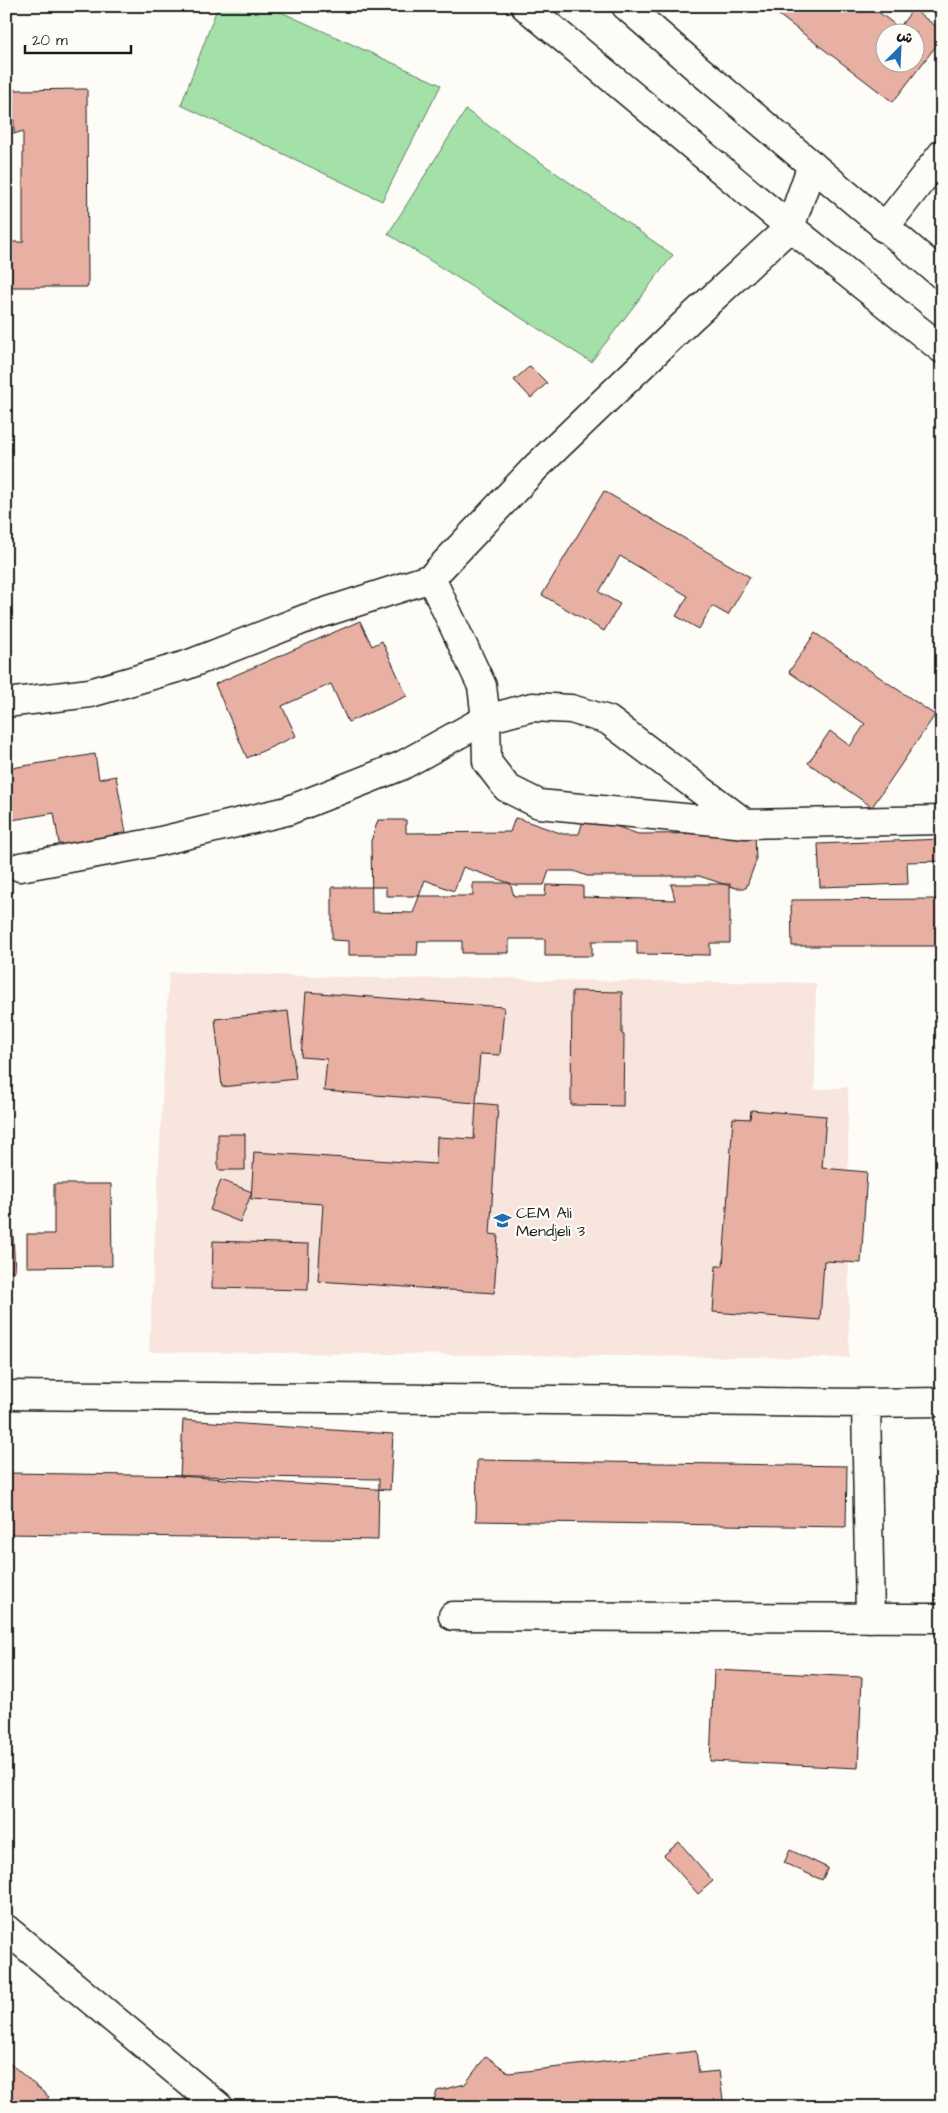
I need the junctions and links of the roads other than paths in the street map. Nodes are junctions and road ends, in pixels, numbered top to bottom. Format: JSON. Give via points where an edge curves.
{"nodes":[{"id":1,"x":525,"y":6,"type":"edge"},
{"id":2,"x":626,"y":6,"type":"edge"},
{"id":3,"x":942,"y":154,"type":"edge"},
{"id":4,"x":812,"y":165,"type":"junction"},
{"id":5,"x":790,"y":227,"type":"junction"},
{"id":6,"x":884,"y":228,"type":"junction"},
{"id":7,"x":942,"y":275,"type":"edge"},
{"id":8,"x":942,"y":349,"type":"edge"},
{"id":9,"x":431,"y":578,"type":"junction"},
{"id":10,"x":6,"y":704,"type":"edge"},
{"id":11,"x":486,"y":719,"type":"junction"},
{"id":12,"x":942,"y":820,"type":"edge"},
{"id":13,"x":746,"y":824,"type":"junction"},
{"id":14,"x":20,"y":867,"type":"dead end"},
{"id":15,"x":6,"y":1395,"type":"edge"},
{"id":16,"x":942,"y":1402,"type":"edge"},
{"id":17,"x":866,"y":1403,"type":"junction"},
{"id":18,"x":452,"y":1616,"type":"dead end"},
{"id":19,"x":870,"y":1618,"type":"junction"},
{"id":20,"x":942,"y":1618,"type":"edge"},
{"id":21,"x":6,"y":1929,"type":"edge"},
{"id":22,"x":219,"y":2107,"type":"edge"}],
"edges":[{"from":1,"to":5,"type":"street"},
{"from":2,"to":4,"type":"street"},
{"from":3,"to":6,"type":"street"},
{"from":4,"to":5,"type":"street"},
{"from":4,"to":6,"type":"street"},
{"from":5,"to":8,"type":"street"},
{"from":5,"to":9,"type":"street","via":[[536,467]]},
{"from":6,"to":7,"type":"street"},
{"from":9,"to":10,"type":"street","via":[[307,618],[187,666],[90,693]]},
{"from":9,"to":11,"type":"street","via":[[482,686]]},
{"from":11,"to":13,"type":"street","via":[[532,707],[571,708],[608,720]]},
{"from":11,"to":13,"type":"street","via":[[486,762],[507,788],[539,804]]},
{"from":11,"to":14,"type":"street","via":[[402,766],[287,811],[152,843]]},
{"from":12,"to":13,"type":"street"},
{"from":15,"to":17,"type":"street"},
{"from":16,"to":17,"type":"street"},
{"from":17,"to":19,"type":"street"},
{"from":18,"to":19,"type":"street"},
{"from":19,"to":20,"type":"street"},
{"from":21,"to":22,"type":"street"}]}
